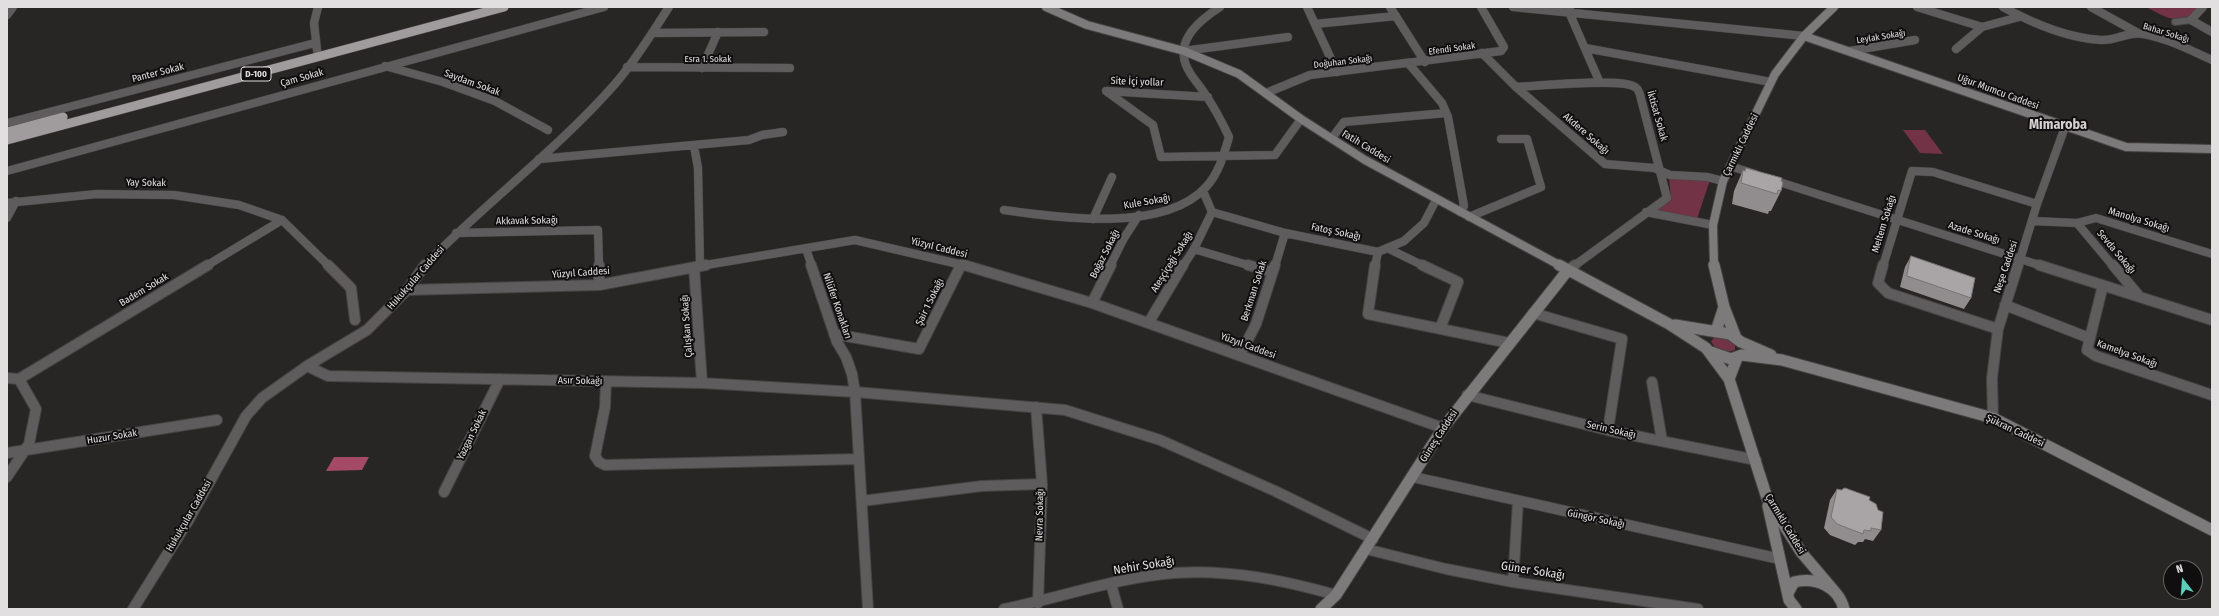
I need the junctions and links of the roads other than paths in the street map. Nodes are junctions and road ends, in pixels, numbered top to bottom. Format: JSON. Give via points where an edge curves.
{"nodes":[{"id":1,"x":13,"y":7,"type":"edge"},
{"id":2,"x":318,"y":7,"type":"edge"},
{"id":3,"x":478,"y":7,"type":"edge"},
{"id":4,"x":504,"y":7,"type":"edge"},
{"id":5,"x":604,"y":7,"type":"edge"},
{"id":6,"x":670,"y":7,"type":"edge"},
{"id":7,"x":1046,"y":7,"type":"edge"},
{"id":8,"x":1220,"y":7,"type":"edge"},
{"id":9,"x":1307,"y":7,"type":"edge"},
{"id":10,"x":1390,"y":7,"type":"edge"},
{"id":11,"x":1481,"y":7,"type":"edge"},
{"id":12,"x":1513,"y":7,"type":"edge"},
{"id":13,"x":1834,"y":7,"type":"edge"},
{"id":14,"x":1917,"y":7,"type":"edge"},
{"id":15,"x":2003,"y":7,"type":"edge"},
{"id":16,"x":2091,"y":7,"type":"edge"},
{"id":17,"x":2203,"y":7,"type":"edge"},
{"id":18,"x":1570,"y":9,"type":"edge"},
{"id":19,"x":7,"y":16,"type":"edge"},
{"id":20,"x":1396,"y":16,"type":"junction"},
{"id":21,"x":2020,"y":17,"type":"junction"},
{"id":22,"x":2190,"y":20,"type":"junction"},
{"id":23,"x":2175,"y":22,"type":"dead end"},
{"id":24,"x":1315,"y":24,"type":"junction"},
{"id":25,"x":1982,"y":27,"type":"junction"},
{"id":26,"x":718,"y":32,"type":"junction"},
{"id":27,"x":764,"y":32,"type":"dead end"},
{"id":28,"x":2212,"y":32,"type":"edge"},
{"id":29,"x":652,"y":33,"type":"junction"},
{"id":30,"x":2138,"y":33,"type":"junction"},
{"id":31,"x":1804,"y":36,"type":"junction"},
{"id":32,"x":1288,"y":37,"type":"dead end"},
{"id":33,"x":1915,"y":40,"type":"dead end"},
{"id":34,"x":316,"y":47,"type":"junction"},
{"id":35,"x":1585,"y":48,"type":"junction"},
{"id":36,"x":1956,"y":49,"type":"dead end"},
{"id":37,"x":1184,"y":51,"type":"junction"},
{"id":38,"x":1850,"y":51,"type":"junction"},
{"id":39,"x":1482,"y":53,"type":"junction"},
{"id":40,"x":2212,"y":53,"type":"edge"},
{"id":41,"x":2203,"y":55,"type":"junction"},
{"id":42,"x":2212,"y":60,"type":"edge"},
{"id":43,"x":1425,"y":62,"type":"junction"},
{"id":44,"x":1409,"y":64,"type":"junction"},
{"id":45,"x":385,"y":66,"type":"junction"},
{"id":46,"x":627,"y":67,"type":"junction"},
{"id":47,"x":702,"y":68,"type":"junction"},
{"id":48,"x":790,"y":68,"type":"dead end"},
{"id":49,"x":1337,"y":72,"type":"junction"},
{"id":50,"x":1771,"y":82,"type":"junction"},
{"id":51,"x":1600,"y":83,"type":"junction"},
{"id":52,"x":1516,"y":88,"type":"junction"},
{"id":53,"x":1266,"y":93,"type":"junction"},
{"id":54,"x":1208,"y":97,"type":"junction"},
{"id":55,"x":1446,"y":113,"type":"junction"},
{"id":56,"x":1302,"y":119,"type":"junction"},
{"id":57,"x":7,"y":123,"type":"edge"},
{"id":58,"x":2065,"y":127,"type":"junction"},
{"id":59,"x":548,"y":130,"type":"dead end"},
{"id":60,"x":7,"y":132,"type":"edge"},
{"id":61,"x":783,"y":132,"type":"dead end"},
{"id":62,"x":1332,"y":138,"type":"junction"},
{"id":63,"x":1501,"y":139,"type":"dead end"},
{"id":64,"x":7,"y":140,"type":"edge"},
{"id":65,"x":694,"y":146,"type":"junction"},
{"id":66,"x":2212,"y":149,"type":"edge"},
{"id":67,"x":1224,"y":158,"type":"junction"},
{"id":68,"x":539,"y":159,"type":"junction"},
{"id":69,"x":1730,"y":166,"type":"junction"},
{"id":70,"x":7,"y":171,"type":"edge"},
{"id":71,"x":1661,"y":171,"type":"junction"},
{"id":72,"x":1112,"y":178,"type":"dead end"},
{"id":73,"x":1723,"y":181,"type":"junction"},
{"id":74,"x":1203,"y":191,"type":"junction"},
{"id":75,"x":1436,"y":200,"type":"junction"},
{"id":76,"x":16,"y":201,"type":"junction"},
{"id":77,"x":7,"y":202,"type":"edge"},
{"id":78,"x":2037,"y":204,"type":"junction"},
{"id":79,"x":1004,"y":210,"type":"dead end"},
{"id":80,"x":1212,"y":212,"type":"junction"},
{"id":81,"x":1460,"y":212,"type":"junction"},
{"id":82,"x":1646,"y":212,"type":"junction"},
{"id":83,"x":1140,"y":215,"type":"junction"},
{"id":84,"x":1469,"y":217,"type":"junction"},
{"id":85,"x":7,"y":218,"type":"edge"},
{"id":86,"x":1093,"y":219,"type":"junction"},
{"id":87,"x":282,"y":220,"type":"junction"},
{"id":88,"x":1897,"y":221,"type":"junction"},
{"id":89,"x":2033,"y":221,"type":"junction"},
{"id":90,"x":2077,"y":223,"type":"junction"},
{"id":91,"x":1713,"y":225,"type":"junction"},
{"id":92,"x":456,"y":233,"type":"junction"},
{"id":93,"x":1285,"y":233,"type":"junction"},
{"id":94,"x":1387,"y":248,"type":"junction"},
{"id":95,"x":806,"y":249,"type":"junction"},
{"id":96,"x":1194,"y":249,"type":"junction"},
{"id":97,"x":1378,"y":252,"type":"junction"},
{"id":98,"x":2212,"y":254,"type":"edge"},
{"id":99,"x":2021,"y":259,"type":"junction"},
{"id":100,"x":961,"y":264,"type":"junction"},
{"id":101,"x":697,"y":267,"type":"junction"},
{"id":102,"x":1568,"y":270,"type":"junction"},
{"id":103,"x":1272,"y":272,"type":"junction"},
{"id":104,"x":2103,"y":285,"type":"junction"},
{"id":105,"x":600,"y":286,"type":"junction"},
{"id":106,"x":408,"y":290,"type":"junction"},
{"id":107,"x":2139,"y":296,"type":"junction"},
{"id":108,"x":1092,"y":303,"type":"junction"},
{"id":109,"x":2005,"y":305,"type":"junction"},
{"id":110,"x":1724,"y":307,"type":"junction"},
{"id":111,"x":1533,"y":313,"type":"junction"},
{"id":112,"x":356,"y":320,"type":"dead end"},
{"id":113,"x":2212,"y":320,"type":"edge"},
{"id":114,"x":1148,"y":322,"type":"junction"},
{"id":115,"x":1669,"y":324,"type":"junction"},
{"id":116,"x":1440,"y":329,"type":"junction"},
{"id":117,"x":1998,"y":329,"type":"junction"},
{"id":118,"x":1713,"y":332,"type":"junction"},
{"id":119,"x":834,"y":334,"type":"junction"},
{"id":120,"x":2089,"y":338,"type":"junction"},
{"id":121,"x":1739,"y":340,"type":"junction"},
{"id":122,"x":1509,"y":343,"type":"junction"},
{"id":123,"x":1708,"y":350,"type":"junction"},
{"id":124,"x":1240,"y":355,"type":"junction"},
{"id":125,"x":1740,"y":356,"type":"junction"},
{"id":126,"x":1782,"y":360,"type":"junction"},
{"id":127,"x":307,"y":366,"type":"junction"},
{"id":128,"x":7,"y":378,"type":"edge"},
{"id":129,"x":19,"y":379,"type":"junction"},
{"id":130,"x":500,"y":379,"type":"junction"},
{"id":131,"x":1729,"y":379,"type":"junction"},
{"id":132,"x":606,"y":381,"type":"junction"},
{"id":133,"x":1652,"y":382,"type":"dead end"},
{"id":134,"x":702,"y":383,"type":"junction"},
{"id":135,"x":855,"y":392,"type":"junction"},
{"id":136,"x":1467,"y":395,"type":"junction"},
{"id":137,"x":2212,"y":395,"type":"edge"},
{"id":138,"x":1036,"y":407,"type":"junction"},
{"id":139,"x":1993,"y":418,"type":"junction"},
{"id":140,"x":217,"y":420,"type":"dead end"},
{"id":141,"x":1443,"y":428,"type":"junction"},
{"id":142,"x":1608,"y":430,"type":"junction"},
{"id":143,"x":1662,"y":441,"type":"junction"},
{"id":144,"x":26,"y":450,"type":"junction"},
{"id":145,"x":7,"y":453,"type":"edge"},
{"id":146,"x":859,"y":459,"type":"junction"},
{"id":147,"x":1756,"y":460,"type":"junction"},
{"id":148,"x":7,"y":477,"type":"edge"},
{"id":149,"x":1413,"y":477,"type":"junction"},
{"id":150,"x":1042,"y":484,"type":"junction"},
{"id":151,"x":444,"y":492,"type":"dead end"},
{"id":152,"x":1767,"y":498,"type":"junction"},
{"id":153,"x":862,"y":501,"type":"junction"},
{"id":154,"x":1518,"y":501,"type":"junction"},
{"id":155,"x":2212,"y":530,"type":"edge"},
{"id":156,"x":1373,"y":538,"type":"junction"},
{"id":157,"x":1366,"y":549,"type":"junction"},
{"id":158,"x":1780,"y":559,"type":"junction"},
{"id":159,"x":1513,"y":582,"type":"junction"},
{"id":160,"x":1112,"y":584,"type":"junction"},
{"id":161,"x":1336,"y":595,"type":"junction"},
{"id":162,"x":1840,"y":600,"type":"edge"},
{"id":163,"x":1038,"y":603,"type":"junction"},
{"id":164,"x":1791,"y":603,"type":"edge"},
{"id":165,"x":133,"y":609,"type":"edge"},
{"id":166,"x":868,"y":609,"type":"edge"},
{"id":167,"x":1004,"y":609,"type":"edge"},
{"id":168,"x":1118,"y":609,"type":"edge"},
{"id":169,"x":1321,"y":609,"type":"edge"},
{"id":170,"x":1698,"y":609,"type":"edge"},
{"id":171,"x":1853,"y":609,"type":"edge"}],
"edges":[{"from":1,"to":19,"type":"street"},
{"from":2,"to":34,"type":"street","via":[[314,23]]},
{"from":3,"to":34,"type":"highway","number":"D-100"},
{"from":4,"to":64,"type":"highway","number":"D-100"},
{"from":5,"to":45,"type":"street","name":"Çam Sokak"},
{"from":6,"to":29,"type":"street","name":"Hukukçular Caddesi"},
{"from":7,"to":37,"type":"main road","name":"Fatih Caddesi","via":[[1087,25]]},
{"from":8,"to":37,"type":"street","via":[[1189,31]]},
{"from":9,"to":24,"type":"street"},
{"from":10,"to":20,"type":"street"},
{"from":11,"to":39,"type":"street","name":"Efendi Sokak","via":[[1504,47],[1501,51]]},
{"from":12,"to":18,"type":"street"},
{"from":13,"to":31,"type":"main road","name":"Çarmıklı Caddesi"},
{"from":14,"to":25,"type":"street"},
{"from":15,"to":21,"type":"street","name":"Bahar Sokağı"},
{"from":16,"to":30,"type":"street"},
{"from":17,"to":22,"type":"street"},
{"from":18,"to":31,"type":"street"},
{"from":18,"to":35,"type":"street"},
{"from":20,"to":24,"type":"street"},
{"from":20,"to":43,"type":"street"},
{"from":21,"to":25,"type":"street"},
{"from":21,"to":30,"type":"street","name":"Bahar Sokağı","via":[[2102,40]]},
{"from":22,"to":23,"type":"street"},
{"from":22,"to":28,"type":"street"},
{"from":24,"to":49,"type":"street"},
{"from":25,"to":36,"type":"street"},
{"from":26,"to":27,"type":"street"},
{"from":26,"to":29,"type":"street"},
{"from":26,"to":47,"type":"street"},
{"from":29,"to":46,"type":"street","name":"Hukukçular Caddesi"},
{"from":30,"to":41,"type":"street","name":"Bahar Sokağı"},
{"from":31,"to":38,"type":"main road","name":"Uğur Mumcu Caddesi"},
{"from":31,"to":50,"type":"main road","name":"Çarmıklı Caddesi"},
{"from":32,"to":37,"type":"street"},
{"from":33,"to":38,"type":"street","name":"Leylak Sokağı"},
{"from":34,"to":57,"type":"street","name":"Panter Sokak"},
{"from":34,"to":60,"type":"highway","number":"D-100"},
{"from":35,"to":50,"type":"street"},
{"from":35,"to":51,"type":"street"},
{"from":37,"to":53,"type":"main road","name":"Fatih Caddesi","via":[[1239,74]]},
{"from":37,"to":54,"type":"street","name":"Kule Sokağı","via":[[1186,65]]},
{"from":38,"to":58,"type":"main road","name":"Uğur Mumcu Caddesi"},
{"from":39,"to":43,"type":"street","name":"Efendi Sokak"},
{"from":39,"to":52,"type":"street","name":"Akdere Sokağı"},
{"from":40,"to":41,"type":"street"},
{"from":41,"to":42,"type":"street","name":"Bahar Sokağı"},
{"from":43,"to":44,"type":"street","name":"Doğuhan Sokağı"},
{"from":44,"to":49,"type":"street","name":"Doğuhan Sokağı"},
{"from":44,"to":55,"type":"street","via":[[1442,103]]},
{"from":45,"to":59,"type":"street","name":"Saydam Sokak","via":[[443,82],[495,101]]},
{"from":45,"to":70,"type":"street","name":"Çam Sokak"},
{"from":46,"to":47,"type":"street","name":"Esra 1. Sokak"},
{"from":46,"to":68,"type":"street","name":"Hukukçular Caddesi","via":[[615,84]]},
{"from":47,"to":48,"type":"street","name":"Esra 1. Sokak"},
{"from":49,"to":53,"type":"street","name":"Doğuhan Sokağı","via":[[1310,75]]},
{"from":50,"to":69,"type":"main road","name":"Çarmıklı Caddesi"},
{"from":51,"to":52,"type":"street","name":"İktisat Sokak"},
{"from":51,"to":71,"type":"street","name":"İktisat Sokak","via":[[1632,85],[1638,89]]},
{"from":52,"to":71,"type":"street","name":"Akdere Sokağı","via":[[1605,164],[1654,168]]},
{"from":53,"to":56,"type":"main road","name":"Fatih Caddesi"},
{"from":54,"to":67,"type":"street","name":"Kule Sokağı","via":[[1229,137]]},
{"from":54,"to":67,"type":"street","name":"Site İçi yollar","via":[[1106,91],[1153,125],[1161,157]]},
{"from":55,"to":62,"type":"street","via":[[1344,122]]},
{"from":55,"to":81,"type":"street","via":[[1464,206]]},
{"from":56,"to":62,"type":"main road","name":"Fatih Caddesi"},
{"from":56,"to":67,"type":"street","via":[[1275,155]]},
{"from":58,"to":66,"type":"main road","name":"Uğur Mumcu Caddesi","via":[[2126,146]]},
{"from":58,"to":78,"type":"street","name":"Neşe Caddesi"},
{"from":61,"to":65,"type":"street","via":[[749,140]]},
{"from":62,"to":75,"type":"main road","name":"Fatih Caddesi"},
{"from":63,"to":84,"type":"street","via":[[1527,139],[1541,187]]},
{"from":65,"to":68,"type":"street"},
{"from":65,"to":101,"type":"street","name":"Çalışkan Sokağı","via":[[698,168]]},
{"from":67,"to":74,"type":"street","name":"Kule Sokağı"},
{"from":68,"to":92,"type":"street","name":"Hukukçular Caddesi"},
{"from":69,"to":73,"type":"main road","name":"Çarmıklı Caddesi"},
{"from":69,"to":88,"type":"street","name":"Azade Sokağı"},
{"from":71,"to":73,"type":"street","name":"Akdere Sokağı","via":[[1670,175],[1708,177]]},
{"from":71,"to":82,"type":"street","name":"İktisat Sokak","via":[[1667,198]]},
{"from":72,"to":86,"type":"street"},
{"from":73,"to":91,"type":"main road","name":"Çarmıklı Caddesi"},
{"from":74,"to":80,"type":"street"},
{"from":74,"to":83,"type":"street","name":"Kule Sokağı","via":[[1176,207]]},
{"from":75,"to":81,"type":"main road","name":"Fatih Caddesi"},
{"from":75,"to":94,"type":"street","via":[[1424,222],[1404,241]]},
{"from":76,"to":77,"type":"street","name":"Yay Sokak"},
{"from":76,"to":85,"type":"street"},
{"from":76,"to":87,"type":"street","name":"Yay Sokak","via":[[97,194],[174,195],[239,205]]},
{"from":78,"to":88,"type":"street","name":"Meltem Sokağı","via":[[1933,172],[1912,171]]},
{"from":78,"to":89,"type":"street","name":"Neşe Caddesi"},
{"from":79,"to":86,"type":"street","name":"Kule Sokağı","via":[[1058,218]]},
{"from":80,"to":93,"type":"street","name":"Fatoş Sokağı"},
{"from":80,"to":96,"type":"street","name":"Ateşçiçeği Sokağı"},
{"from":81,"to":84,"type":"main road","name":"Fatih Caddesi"},
{"from":82,"to":91,"type":"street"},
{"from":82,"to":102,"type":"street","name":"İktisat Sokak"},
{"from":83,"to":86,"type":"street","name":"Kule Sokağı"},
{"from":83,"to":108,"type":"street","name":"Boğaz Sokağı","via":[[1124,238]]},
{"from":84,"to":102,"type":"main road","name":"Fatih Caddesi"},
{"from":87,"to":112,"type":"street","via":[[351,288]]},
{"from":87,"to":129,"type":"street","name":"Badem Sokak"},
{"from":88,"to":99,"type":"street","name":"Azade Sokağı"},
{"from":88,"to":117,"type":"street","name":"Meltem Sokağı","via":[[1878,283],[1888,293]]},
{"from":89,"to":90,"type":"street","name":"Manolya Sokağı"},
{"from":89,"to":99,"type":"street","name":"Neşe Caddesi"},
{"from":90,"to":98,"type":"street","name":"Manolya Sokağı","via":[[2096,218]]},
{"from":90,"to":107,"type":"street","name":"Sevda Sokağı"},
{"from":91,"to":110,"type":"main road","name":"Çarmıklı Caddesi","via":[[1713,260]]},
{"from":92,"to":105,"type":"street","name":"Akkavak Sokağı","via":[[598,230]]},
{"from":92,"to":106,"type":"street","name":"Hukukçular Caddesi","via":[[424,266]]},
{"from":93,"to":97,"type":"street","name":"Fatoş Sokağı"},
{"from":93,"to":103,"type":"street","name":"Berkman Sokak"},
{"from":94,"to":97,"type":"street"},
{"from":94,"to":116,"type":"street","via":[[1458,282]]},
{"from":95,"to":100,"type":"street","name":"Yüzyıl Caddesi","via":[[855,240]]},
{"from":95,"to":101,"type":"street","name":"Yüzyıl Caddesi"},
{"from":95,"to":119,"type":"street","name":"Nilüfer Konakları"},
{"from":96,"to":103,"type":"street"},
{"from":96,"to":114,"type":"street","name":"Ateşçiçeği Sokağı"},
{"from":97,"to":116,"type":"street","via":[[1368,314]]},
{"from":99,"to":104,"type":"street","name":"Azade Sokağı"},
{"from":99,"to":109,"type":"street","name":"Neşe Caddesi"},
{"from":100,"to":108,"type":"street","name":"Yüzyıl Caddesi"},
{"from":100,"to":119,"type":"street","name":"Şair 1 Sokağı","via":[[919,349]]},
{"from":101,"to":105,"type":"street","name":"Yüzyıl Caddesi"},
{"from":101,"to":134,"type":"street","name":"Çalışkan Sokağı"},
{"from":102,"to":111,"type":"main road","name":"Güneş Caddesi"},
{"from":102,"to":115,"type":"main road","name":"Fatih Caddesi"},
{"from":103,"to":124,"type":"street","name":"Berkman Sokak","via":[[1256,324]]},
{"from":104,"to":107,"type":"street","name":"Azade Sokağı"},
{"from":104,"to":120,"type":"street"},
{"from":105,"to":106,"type":"street","name":"Yüzyıl Caddesi"},
{"from":106,"to":127,"type":"street","name":"Hukukçular Caddesi","via":[[367,330]]},
{"from":107,"to":113,"type":"street","name":"Azade Sokağı"},
{"from":108,"to":114,"type":"street","name":"Yüzyıl Caddesi"},
{"from":109,"to":117,"type":"street","name":"Neşe Caddesi"},
{"from":109,"to":120,"type":"street","name":"Kamelya Sokağı"},
{"from":110,"to":118,"type":"main road"},
{"from":110,"to":121,"type":"main road","name":"Çarmıklı Caddesi"},
{"from":111,"to":122,"type":"main road","name":"Güneş Caddesi"},
{"from":111,"to":142,"type":"street","via":[[1622,338]]},
{"from":114,"to":124,"type":"street","name":"Yüzyıl Caddesi"},
{"from":115,"to":118,"type":"main road"},
{"from":115,"to":123,"type":"main road"},
{"from":116,"to":122,"type":"street"},
{"from":117,"to":139,"type":"street","name":"Neşe Caddesi","via":[[1992,378]]},
{"from":118,"to":121,"type":"main road"},
{"from":118,"to":123,"type":"main road","via":[[1703,338]]},
{"from":119,"to":135,"type":"street","name":"Nilüfer Konakları","via":[[848,363]]},
{"from":120,"to":137,"type":"street","name":"Kamelya Sokağı","via":[[2088,350],[2096,356]]},
{"from":121,"to":125,"type":"main road","name":"Çarmıklı Caddesi","via":[[1744,347]]},
{"from":121,"to":126,"type":"main road"},
{"from":122,"to":136,"type":"main road","name":"Güneş Caddesi"},
{"from":123,"to":125,"type":"main road","via":[[1724,358]]},
{"from":123,"to":131,"type":"main road","name":"Çarmıklı Caddesi"},
{"from":124,"to":141,"type":"street","name":"Yüzyıl Caddesi"},
{"from":125,"to":126,"type":"main road"},
{"from":125,"to":131,"type":"main road"},
{"from":126,"to":139,"type":"main road","name":"Şükran Caddesi"},
{"from":127,"to":130,"type":"street","name":"Asır Sokağı","via":[[328,376]]},
{"from":127,"to":165,"type":"street","name":"Hukukçular Caddesi","via":[[262,398],[246,416],[184,528]]},
{"from":128,"to":129,"type":"street"},
{"from":129,"to":144,"type":"street","via":[[36,409],[30,444]]},
{"from":130,"to":132,"type":"street","name":"Asır Sokağı"},
{"from":130,"to":151,"type":"street","name":"Yazgan Sokak"},
{"from":131,"to":147,"type":"main road","name":"Çarmıklı Caddesi"},
{"from":132,"to":134,"type":"street","name":"Asır Sokağı"},
{"from":132,"to":146,"type":"street","via":[[605,407],[595,456],[605,465]]},
{"from":133,"to":143,"type":"street"},
{"from":134,"to":135,"type":"street","name":"Asır Sokağı"},
{"from":135,"to":138,"type":"street","name":"Asır Sokağı"},
{"from":135,"to":146,"type":"street","name":"Nilüfer Konakları"},
{"from":136,"to":141,"type":"main road","name":"Güneş Caddesi"},
{"from":136,"to":142,"type":"street","name":"Serin Sokağı"},
{"from":138,"to":150,"type":"street"},
{"from":138,"to":156,"type":"street","name":"Asır Sokağı","via":[[1079,413],[1160,440]]},
{"from":139,"to":155,"type":"main road","name":"Şükran Caddesi"},
{"from":140,"to":144,"type":"street","name":"Huzur Sokak"},
{"from":141,"to":149,"type":"main road","name":"Güneş Caddesi"},
{"from":142,"to":143,"type":"street","name":"Serin Sokağı"},
{"from":143,"to":147,"type":"street","name":"Serin Sokağı"},
{"from":144,"to":145,"type":"street","name":"Huzur Sokak"},
{"from":144,"to":148,"type":"street"},
{"from":146,"to":153,"type":"street","name":"Nilüfer Konakları"},
{"from":147,"to":152,"type":"main road","name":"Çarmıklı Caddesi"},
{"from":149,"to":154,"type":"street","name":"Güngör Sokağı"},
{"from":149,"to":156,"type":"main road","name":"Güneş Caddesi"},
{"from":150,"to":153,"type":"street","name":"Nevra Sokağı","via":[[982,486]]},
{"from":150,"to":163,"type":"street","name":"Nevra Sokağı"},
{"from":152,"to":158,"type":"main road"},
{"from":152,"to":162,"type":"main road","name":"Çarmıklı Caddesi","via":[[1801,552]]},
{"from":153,"to":166,"type":"street","name":"Nilüfer Konakları"},
{"from":154,"to":158,"type":"street","name":"Güngör Sokağı"},
{"from":154,"to":159,"type":"street"},
{"from":156,"to":157,"type":"main road","name":"Güneş Caddesi"},
{"from":157,"to":159,"type":"street","name":"Güner Sokağı"},
{"from":157,"to":161,"type":"main road","name":"Güneş Caddesi"},
{"from":158,"to":164,"type":"main road"},
{"from":159,"to":170,"type":"street","name":"Güner Sokağı"},
{"from":160,"to":161,"type":"street","name":"Nehir Sokağı","via":[[1174,573],[1252,575],[1304,585]]},
{"from":160,"to":163,"type":"street","name":"Nehir Sokağı"},
{"from":160,"to":168,"type":"street"},
{"from":161,"to":169,"type":"main road","name":"Güneş Caddesi"},
{"from":162,"to":164,"type":"main road","via":[[1827,586],[1809,579],[1794,582]]},
{"from":162,"to":171,"type":"main road","name":"Çarmıklı Caddesi"},
{"from":163,"to":167,"type":"street","name":"Nehir Sokağı"}]}
